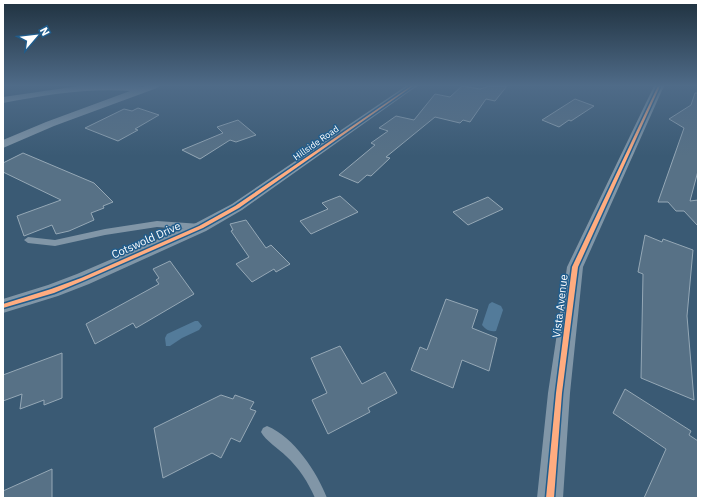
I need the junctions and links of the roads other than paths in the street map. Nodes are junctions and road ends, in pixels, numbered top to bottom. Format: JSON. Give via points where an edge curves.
{"nodes":[{"id":1,"x":90,"y":109,"type":"edge"},
{"id":2,"x":379,"y":109,"type":"edge"},
{"id":3,"x":648,"y":109,"type":"edge"},
{"id":4,"x":3,"y":144,"type":"edge"},
{"id":5,"x":288,"y":173,"type":"joint"},
{"id":6,"x":201,"y":227,"type":"junction"},
{"id":7,"x":28,"y":240,"type":"dead end"},
{"id":8,"x":3,"y":306,"type":"edge"},
{"id":9,"x":267,"y":432,"type":"dead end"},
{"id":10,"x":321,"y":498,"type":"edge"},
{"id":11,"x":550,"y":498,"type":"edge"}],
"edges":[{"from":1,"to":4,"type":"street"},
{"from":2,"to":5,"type":"street","name":"Hillside Road"},
{"from":3,"to":11,"type":"street","name":"Vista Avenue","via":[[575,267],[559,393]]},
{"from":5,"to":6,"type":"street","name":"Cotswold Drive"},
{"from":6,"to":7,"type":"lane","via":[[157,224],[55,243]]},
{"from":6,"to":8,"type":"street","name":"Cotswold Drive","via":[[52,291]]},
{"from":9,"to":10,"type":"lane","via":[[286,446],[300,461],[315,483]]}]}
